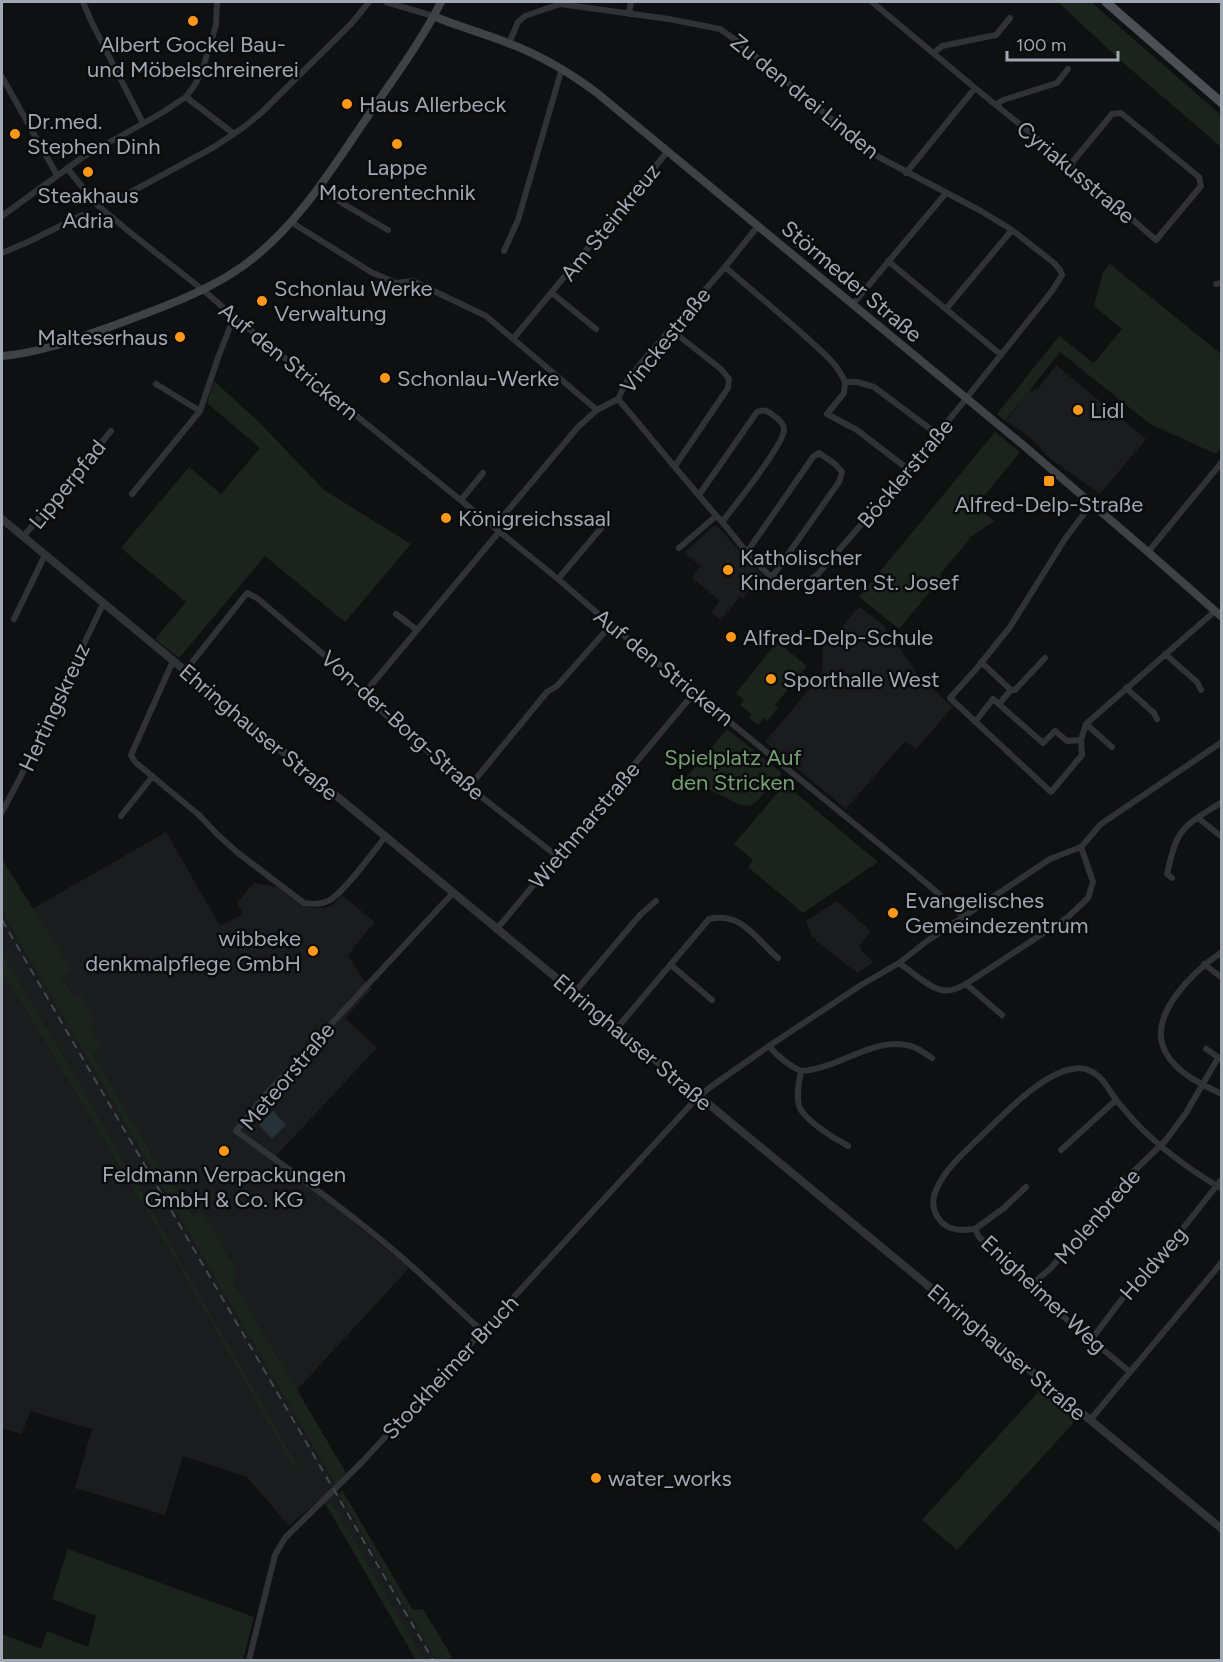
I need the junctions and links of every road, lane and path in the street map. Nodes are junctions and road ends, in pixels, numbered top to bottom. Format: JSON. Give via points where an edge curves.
{"nodes":[{"id":1,"x":83,"y":2,"type":"edge"},
{"id":2,"x":217,"y":2,"type":"edge"},
{"id":3,"x":369,"y":2,"type":"edge"},
{"id":4,"x":386,"y":2,"type":"edge"},
{"id":5,"x":441,"y":2,"type":"edge"},
{"id":6,"x":631,"y":2,"type":"edge"},
{"id":7,"x":872,"y":2,"type":"edge"},
{"id":8,"x":1106,"y":2,"type":"edge"},
{"id":9,"x":560,"y":3,"type":"edge"},
{"id":10,"x":629,"y":14,"type":"junction"},
{"id":11,"x":433,"y":16,"type":"junction"},
{"id":12,"x":1010,"y":18,"type":"dead end"},
{"id":13,"x":509,"y":43,"type":"junction"},
{"id":14,"x":934,"y":53,"type":"junction"},
{"id":15,"x":562,"y":68,"type":"junction"},
{"id":16,"x":1068,"y":69,"type":"dead end"},
{"id":17,"x":2,"y":77,"type":"edge"},
{"id":18,"x":975,"y":88,"type":"junction"},
{"id":19,"x":186,"y":97,"type":"junction"},
{"id":20,"x":1221,"y":103,"type":"edge"},
{"id":21,"x":996,"y":105,"type":"junction"},
{"id":22,"x":143,"y":123,"type":"junction"},
{"id":23,"x":234,"y":134,"type":"junction"},
{"id":24,"x":668,"y":151,"type":"junction"},
{"id":25,"x":1070,"y":165,"type":"junction"},
{"id":26,"x":67,"y":168,"type":"junction"},
{"id":27,"x":906,"y":173,"type":"junction"},
{"id":28,"x":57,"y":175,"type":"junction"},
{"id":29,"x":318,"y":189,"type":"junction"},
{"id":30,"x":946,"y":193,"type":"junction"},
{"id":31,"x":120,"y":198,"type":"dead end"},
{"id":32,"x":82,"y":215,"type":"dead end"},
{"id":33,"x":2,"y":216,"type":"edge"},
{"id":34,"x":291,"y":222,"type":"junction"},
{"id":35,"x":758,"y":226,"type":"junction"},
{"id":36,"x":388,"y":230,"type":"dead end"},
{"id":37,"x":1012,"y":230,"type":"junction"},
{"id":38,"x":504,"y":251,"type":"dead end"},
{"id":39,"x":2,"y":253,"type":"edge"},
{"id":40,"x":888,"y":261,"type":"junction"},
{"id":41,"x":725,"y":267,"type":"junction"},
{"id":42,"x":203,"y":290,"type":"junction"},
{"id":43,"x":552,"y":293,"type":"junction"},
{"id":44,"x":853,"y":304,"type":"junction"},
{"id":45,"x":946,"y":309,"type":"junction"},
{"id":46,"x":234,"y":317,"type":"junction"},
{"id":47,"x":596,"y":329,"type":"dead end"},
{"id":48,"x":671,"y":330,"type":"junction"},
{"id":49,"x":513,"y":339,"type":"junction"},
{"id":50,"x":1000,"y":354,"type":"junction"},
{"id":51,"x":2,"y":356,"type":"edge"},
{"id":52,"x":845,"y":382,"type":"junction"},
{"id":53,"x":156,"y":384,"type":"dead end"},
{"id":54,"x":966,"y":398,"type":"junction"},
{"id":55,"x":618,"y":399,"type":"junction"},
{"id":56,"x":597,"y":410,"type":"junction"},
{"id":57,"x":200,"y":411,"type":"junction"},
{"id":58,"x":111,"y":431,"type":"dead end"},
{"id":59,"x":938,"y":434,"type":"junction"},
{"id":60,"x":1221,"y":462,"type":"edge"},
{"id":61,"x":675,"y":466,"type":"junction"},
{"id":62,"x":909,"y":470,"type":"junction"},
{"id":63,"x":483,"y":473,"type":"dead end"},
{"id":64,"x":132,"y":494,"type":"dead end"},
{"id":65,"x":699,"y":495,"type":"junction"},
{"id":66,"x":461,"y":500,"type":"junction"},
{"id":67,"x":1092,"y":503,"type":"junction"},
{"id":68,"x":716,"y":516,"type":"junction"},
{"id":69,"x":2,"y":519,"type":"edge"},
{"id":70,"x":722,"y":522,"type":"junction"},
{"id":71,"x":608,"y":524,"type":"dead end"},
{"id":72,"x":496,"y":529,"type":"junction"},
{"id":73,"x":23,"y":537,"type":"junction"},
{"id":74,"x":679,"y":548,"type":"dead end"},
{"id":75,"x":747,"y":552,"type":"junction"},
{"id":76,"x":1148,"y":552,"type":"junction"},
{"id":77,"x":45,"y":555,"type":"junction"},
{"id":78,"x":772,"y":577,"type":"junction"},
{"id":79,"x":558,"y":579,"type":"junction"},
{"id":80,"x":103,"y":604,"type":"junction"},
{"id":81,"x":396,"y":614,"type":"dead end"},
{"id":82,"x":1218,"y":614,"type":"edge"},
{"id":83,"x":14,"y":619,"type":"dead end"},
{"id":84,"x":611,"y":625,"type":"junction"},
{"id":85,"x":417,"y":630,"type":"junction"},
{"id":86,"x":1166,"y":654,"type":"junction"},
{"id":87,"x":1045,"y":658,"type":"dead end"},
{"id":88,"x":173,"y":661,"type":"junction"},
{"id":89,"x":981,"y":662,"type":"junction"},
{"id":90,"x":185,"y":671,"type":"junction"},
{"id":91,"x":1126,"y":688,"type":"junction"},
{"id":92,"x":358,"y":689,"type":"junction"},
{"id":93,"x":1011,"y":690,"type":"junction"},
{"id":94,"x":1201,"y":690,"type":"dead end"},
{"id":95,"x":694,"y":693,"type":"junction"},
{"id":96,"x":999,"y":704,"type":"junction"},
{"id":97,"x":1157,"y":719,"type":"dead end"},
{"id":98,"x":975,"y":722,"type":"junction"},
{"id":99,"x":1086,"y":724,"type":"junction"},
{"id":100,"x":1081,"y":740,"type":"junction"},
{"id":101,"x":1221,"y":742,"type":"edge"},
{"id":102,"x":1112,"y":747,"type":"dead end"},
{"id":103,"x":152,"y":777,"type":"junction"},
{"id":104,"x":469,"y":787,"type":"junction"},
{"id":105,"x":1221,"y":802,"type":"edge"},
{"id":106,"x":3,"y":811,"type":"edge"},
{"id":107,"x":121,"y":816,"type":"dead end"},
{"id":108,"x":1198,"y":818,"type":"junction"},
{"id":109,"x":385,"y":837,"type":"junction"},
{"id":110,"x":1221,"y":837,"type":"edge"},
{"id":111,"x":1081,"y":847,"type":"junction"},
{"id":112,"x":558,"y":857,"type":"junction"},
{"id":113,"x":1172,"y":878,"type":"dead end"},
{"id":114,"x":453,"y":893,"type":"junction"},
{"id":115,"x":656,"y":901,"type":"dead end"},
{"id":116,"x":963,"y":917,"type":"junction"},
{"id":117,"x":496,"y":930,"type":"junction"},
{"id":118,"x":1221,"y":952,"type":"edge"},
{"id":119,"x":777,"y":958,"type":"dead end"},
{"id":120,"x":899,"y":963,"type":"junction"},
{"id":121,"x":1204,"y":964,"type":"junction"},
{"id":122,"x":671,"y":965,"type":"junction"},
{"id":123,"x":1221,"y":978,"type":"edge"},
{"id":124,"x":966,"y":984,"type":"junction"},
{"id":125,"x":574,"y":993,"type":"junction"},
{"id":126,"x":712,"y":1000,"type":"dead end"},
{"id":127,"x":1002,"y":1015,"type":"dead end"},
{"id":128,"x":617,"y":1029,"type":"junction"},
{"id":129,"x":769,"y":1046,"type":"junction"},
{"id":130,"x":1206,"y":1049,"type":"dead end"},
{"id":131,"x":932,"y":1058,"type":"dead end"},
{"id":132,"x":1220,"y":1059,"type":"edge"},
{"id":133,"x":801,"y":1071,"type":"junction"},
{"id":134,"x":1203,"y":1085,"type":"junction"},
{"id":135,"x":1221,"y":1094,"type":"edge"},
{"id":136,"x":699,"y":1097,"type":"junction"},
{"id":137,"x":1116,"y":1100,"type":"junction"},
{"id":138,"x":848,"y":1146,"type":"dead end"},
{"id":139,"x":1160,"y":1146,"type":"junction"},
{"id":140,"x":1061,"y":1150,"type":"dead end"},
{"id":141,"x":1221,"y":1179,"type":"edge"},
{"id":142,"x":1026,"y":1187,"type":"dead end"},
{"id":143,"x":1219,"y":1187,"type":"edge"},
{"id":144,"x":975,"y":1229,"type":"junction"},
{"id":145,"x":1221,"y":1262,"type":"edge"},
{"id":146,"x":1032,"y":1284,"type":"junction"},
{"id":147,"x":483,"y":1332,"type":"junction"},
{"id":148,"x":1090,"y":1340,"type":"junction"},
{"id":149,"x":1130,"y":1372,"type":"junction"},
{"id":150,"x":1090,"y":1420,"type":"junction"},
{"id":151,"x":1221,"y":1529,"type":"edge"},
{"id":152,"x":249,"y":1660,"type":"edge"}],
"edges":[{"from":1,"to":22,"type":"street"},
{"from":2,"to":19,"type":"street","via":[[216,25],[206,60]]},
{"from":3,"to":23,"type":"street","via":[[261,113]]},
{"from":4,"to":11,"type":"street"},
{"from":5,"to":11,"type":"main road"},
{"from":6,"to":10,"type":"street"},
{"from":7,"to":14,"type":"street","name":"Cyriakusstraße"},
{"from":8,"to":20,"type":"main road"},
{"from":9,"to":10,"type":"street","name":"Zu den drei Linden"},
{"from":9,"to":13,"type":"street","name":"Zu den drei Linden","via":[[518,21]]},
{"from":10,"to":27,"type":"street","name":"Zu den drei Linden","via":[[727,32],[875,156]]},
{"from":11,"to":13,"type":"main road","name":"Störmeder Straße"},
{"from":11,"to":29,"type":"main road"},
{"from":12,"to":14,"type":"street","via":[[996,35],[942,46]]},
{"from":13,"to":15,"type":"main road","name":"Störmeder Straße"},
{"from":14,"to":18,"type":"street","name":"Cyriakusstraße"},
{"from":15,"to":24,"type":"main road","name":"Störmeder Straße"},
{"from":15,"to":38,"type":"street","via":[[519,220]]},
{"from":16,"to":21,"type":"street","name":"Cyriakusstraße","via":[[1057,83]]},
{"from":17,"to":28,"type":"street"},
{"from":18,"to":21,"type":"street","name":"Cyriakusstraße"},
{"from":18,"to":27,"type":"street"},
{"from":19,"to":22,"type":"street"},
{"from":19,"to":23,"type":"street"},
{"from":21,"to":25,"type":"street","name":"Cyriakusstraße"},
{"from":22,"to":26,"type":"street"},
{"from":23,"to":31,"type":"street"},
{"from":24,"to":35,"type":"main road","name":"Störmeder Straße"},
{"from":24,"to":43,"type":"street","name":"Am Steinkreuz"},
{"from":25,"to":25,"type":"street","name":"Cyriakusstraße","via":[[1156,240],[1201,186],[1198,177],[1121,113],[1112,114]]},
{"from":26,"to":28,"type":"street"},
{"from":26,"to":42,"type":"street","name":"Auf den Strickern","via":[[96,204]]},
{"from":27,"to":30,"type":"street","name":"Zu den drei Linden"},
{"from":28,"to":33,"type":"street"},
{"from":29,"to":34,"type":"main road"},
{"from":29,"to":36,"type":"street"},
{"from":30,"to":37,"type":"street","name":"Zu den drei Linden"},
{"from":30,"to":40,"type":"street"},
{"from":32,"to":39,"type":"street"},
{"from":34,"to":42,"type":"main road","via":[[243,266]]},
{"from":34,"to":49,"type":"street","via":[[371,272],[396,283],[414,281],[486,316]]},
{"from":35,"to":41,"type":"street","name":"Vinckestraße"},
{"from":35,"to":44,"type":"main road","name":"Störmeder Straße"},
{"from":37,"to":45,"type":"street"},
{"from":37,"to":50,"type":"street","name":"Böcklerstraße","via":[[1054,263],[1062,275]]},
{"from":40,"to":44,"type":"street"},
{"from":40,"to":45,"type":"street"},
{"from":41,"to":48,"type":"street","name":"Vinckestraße"},
{"from":41,"to":52,"type":"street","via":[[832,362]]},
{"from":42,"to":46,"type":"street","name":"Auf den Strickern"},
{"from":42,"to":51,"type":"main road","via":[[78,339]]},
{"from":43,"to":47,"type":"street","name":"Am Steinkreuz"},
{"from":43,"to":49,"type":"street","name":"Am Steinkreuz"},
{"from":44,"to":54,"type":"main road","name":"Störmeder Straße"},
{"from":45,"to":50,"type":"street"},
{"from":46,"to":57,"type":"street"},
{"from":46,"to":66,"type":"street","name":"Auf den Strickern"},
{"from":48,"to":55,"type":"street","name":"Vinckestraße","via":[[627,381]]},
{"from":48,"to":61,"type":"street","via":[[722,369],[729,379],[728,388]]},
{"from":49,"to":56,"type":"street"},
{"from":50,"to":54,"type":"street","name":"Böcklerstraße"},
{"from":52,"to":59,"type":"street","via":[[874,387]]},
{"from":52,"to":62,"type":"street","via":[[844,393],[827,414],[864,435]]},
{"from":53,"to":57,"type":"street"},
{"from":54,"to":59,"type":"street","name":"Böcklerstraße"},
{"from":54,"to":67,"type":"main road","name":"Störmeder Straße"},
{"from":55,"to":56,"type":"street","name":"Vinckestraße"},
{"from":55,"to":61,"type":"street"},
{"from":56,"to":72,"type":"street","name":"Vinckestraße","via":[[578,427]]},
{"from":57,"to":64,"type":"street"},
{"from":58,"to":73,"type":"street","name":"Lipperpfad"},
{"from":59,"to":62,"type":"street","name":"Böcklerstraße"},
{"from":60,"to":76,"type":"street"},
{"from":61,"to":65,"type":"street"},
{"from":62,"to":78,"type":"street","name":"Böcklerstraße","via":[[817,575],[798,586]]},
{"from":63,"to":66,"type":"street"},
{"from":65,"to":68,"type":"street"},
{"from":65,"to":70,"type":"street","via":[[757,412],[767,411],[781,422],[783,436]]},
{"from":66,"to":72,"type":"street","name":"Auf den Strickern"},
{"from":67,"to":76,"type":"main road","name":"Störmeder Straße"},
{"from":67,"to":89,"type":"street","via":[[1010,627]]},
{"from":68,"to":70,"type":"street"},
{"from":68,"to":74,"type":"street"},
{"from":69,"to":73,"type":"street","name":"Ehringhauser Straße"},
{"from":70,"to":75,"type":"street"},
{"from":71,"to":79,"type":"street"},
{"from":72,"to":79,"type":"street","name":"Auf den Strickern"},
{"from":72,"to":85,"type":"street","name":"Vinckestraße"},
{"from":73,"to":77,"type":"street","name":"Ehringhauser Straße"},
{"from":75,"to":78,"type":"street"},
{"from":75,"to":78,"type":"street","via":[[813,458],[819,453],[827,457],[842,472],[839,482]]},
{"from":76,"to":82,"type":"main road","name":"Störmeder Straße"},
{"from":77,"to":80,"type":"street","name":"Ehringhauser Straße"},
{"from":77,"to":83,"type":"street"},
{"from":79,"to":84,"type":"street","name":"Auf den Strickern"},
{"from":80,"to":88,"type":"street","name":"Ehringhauser Straße"},
{"from":80,"to":106,"type":"street","name":"Hertingskreuz"},
{"from":81,"to":85,"type":"street"},
{"from":82,"to":86,"type":"street"},
{"from":84,"to":95,"type":"street","name":"Auf den Strickern"},
{"from":84,"to":104,"type":"street","via":[[557,686],[547,692]]},
{"from":85,"to":92,"type":"street","name":"Vinckestraße","via":[[368,689]]},
{"from":86,"to":91,"type":"street"},
{"from":86,"to":94,"type":"street"},
{"from":87,"to":93,"type":"street"},
{"from":88,"to":90,"type":"street","name":"Ehringhauser Straße"},
{"from":88,"to":103,"type":"street","via":[[131,755]]},
{"from":89,"to":93,"type":"street"},
{"from":89,"to":98,"type":"street","via":[[950,698]]},
{"from":90,"to":92,"type":"street","name":"Von-der-Borg-Straße","via":[[247,594],[349,676]]},
{"from":90,"to":109,"type":"street","name":"Ehringhauser Straße"},
{"from":91,"to":97,"type":"street"},
{"from":91,"to":99,"type":"street"},
{"from":92,"to":104,"type":"street","name":"Von-der-Borg-Straße"},
{"from":93,"to":96,"type":"street"},
{"from":95,"to":112,"type":"street","name":"Wiethmarstraße"},
{"from":95,"to":116,"type":"street","name":"Auf den Strickern"},
{"from":96,"to":98,"type":"street","via":[[993,699]]},
{"from":96,"to":100,"type":"street","via":[[1043,743],[1054,731],[1067,741]]},
{"from":98,"to":100,"type":"street","via":[[1051,792],[1082,756]]},
{"from":99,"to":100,"type":"street"},
{"from":99,"to":102,"type":"street"},
{"from":101,"to":111,"type":"street","via":[[1101,824]]},
{"from":103,"to":107,"type":"street"},
{"from":103,"to":109,"type":"street","via":[[238,853],[304,903],[330,901]]},
{"from":104,"to":112,"type":"street","name":"Von-der-Borg-Straße"},
{"from":105,"to":108,"type":"street"},
{"from":108,"to":110,"type":"street"},
{"from":108,"to":113,"type":"street","via":[[1179,836],[1167,874]]},
{"from":109,"to":114,"type":"street","name":"Ehringhauser Straße"},
{"from":111,"to":116,"type":"street","name":"Stockheimer Bruch","via":[[1050,859]]},
{"from":111,"to":124,"type":"street","via":[[1093,882],[1088,898],[1068,917]]},
{"from":112,"to":117,"type":"street","name":"Wiethmarstraße"},
{"from":114,"to":117,"type":"street","name":"Ehringhauser Straße"},
{"from":114,"to":147,"type":"street","name":"Meteorstraße","via":[[236,1131],[398,1255]]},
{"from":115,"to":125,"type":"street"},
{"from":116,"to":120,"type":"street","name":"Stockheimer Bruch"},
{"from":117,"to":125,"type":"street","name":"Ehringhauser Straße"},
{"from":118,"to":121,"type":"street"},
{"from":119,"to":122,"type":"street","via":[[745,926],[721,916],[709,919]]},
{"from":120,"to":124,"type":"street","via":[[943,990]]},
{"from":120,"to":129,"type":"street","name":"Stockheimer Bruch"},
{"from":121,"to":123,"type":"street"},
{"from":121,"to":134,"type":"street","via":[[1178,991],[1162,1028],[1165,1051],[1172,1061]]},
{"from":122,"to":126,"type":"street"},
{"from":122,"to":128,"type":"street"},
{"from":124,"to":127,"type":"street"},
{"from":125,"to":128,"type":"street","name":"Ehringhauser Straße"},
{"from":128,"to":136,"type":"street","name":"Ehringhauser Straße"},
{"from":129,"to":133,"type":"street","via":[[783,1061]]},
{"from":129,"to":136,"type":"street","name":"Stockheimer Bruch"},
{"from":130,"to":132,"type":"street"},
{"from":131,"to":133,"type":"street","via":[[916,1048],[882,1044],[832,1065]]},
{"from":132,"to":134,"type":"street","name":"Molenbrede"},
{"from":133,"to":138,"type":"street","via":[[800,1106],[807,1117]]},
{"from":134,"to":135,"type":"street"},
{"from":134,"to":139,"type":"street","name":"Molenbrede"},
{"from":136,"to":147,"type":"street","name":"Stockheimer Bruch"},
{"from":136,"to":150,"type":"street","name":"Ehringhauser Straße"},
{"from":137,"to":139,"type":"street","name":"Enigheimer Weg"},
{"from":137,"to":140,"type":"street"},
{"from":137,"to":144,"type":"street","name":"Enigheimer Weg","via":[[1099,1076],[1090,1070],[1072,1068],[1043,1082],[1003,1115],[948,1169],[933,1198],[934,1211],[947,1227]]},
{"from":139,"to":143,"type":"street","name":"Enigheimer Weg"},
{"from":139,"to":146,"type":"street","name":"Molenbrede","via":[[1121,1185],[1051,1268]]},
{"from":141,"to":143,"type":"street","name":"Holdweg"},
{"from":142,"to":144,"type":"street"},
{"from":143,"to":148,"type":"street","name":"Holdweg"},
{"from":144,"to":146,"type":"street","name":"Enigheimer Weg"},
{"from":145,"to":149,"type":"street"},
{"from":146,"to":148,"type":"street","name":"Enigheimer Weg"},
{"from":147,"to":152,"type":"street","name":"Stockheimer Bruch","via":[[281,1544]]},
{"from":148,"to":149,"type":"street","name":"Enigheimer Weg"},
{"from":149,"to":150,"type":"street"},
{"from":150,"to":151,"type":"street","name":"Ehringhauser Straße"}]}
